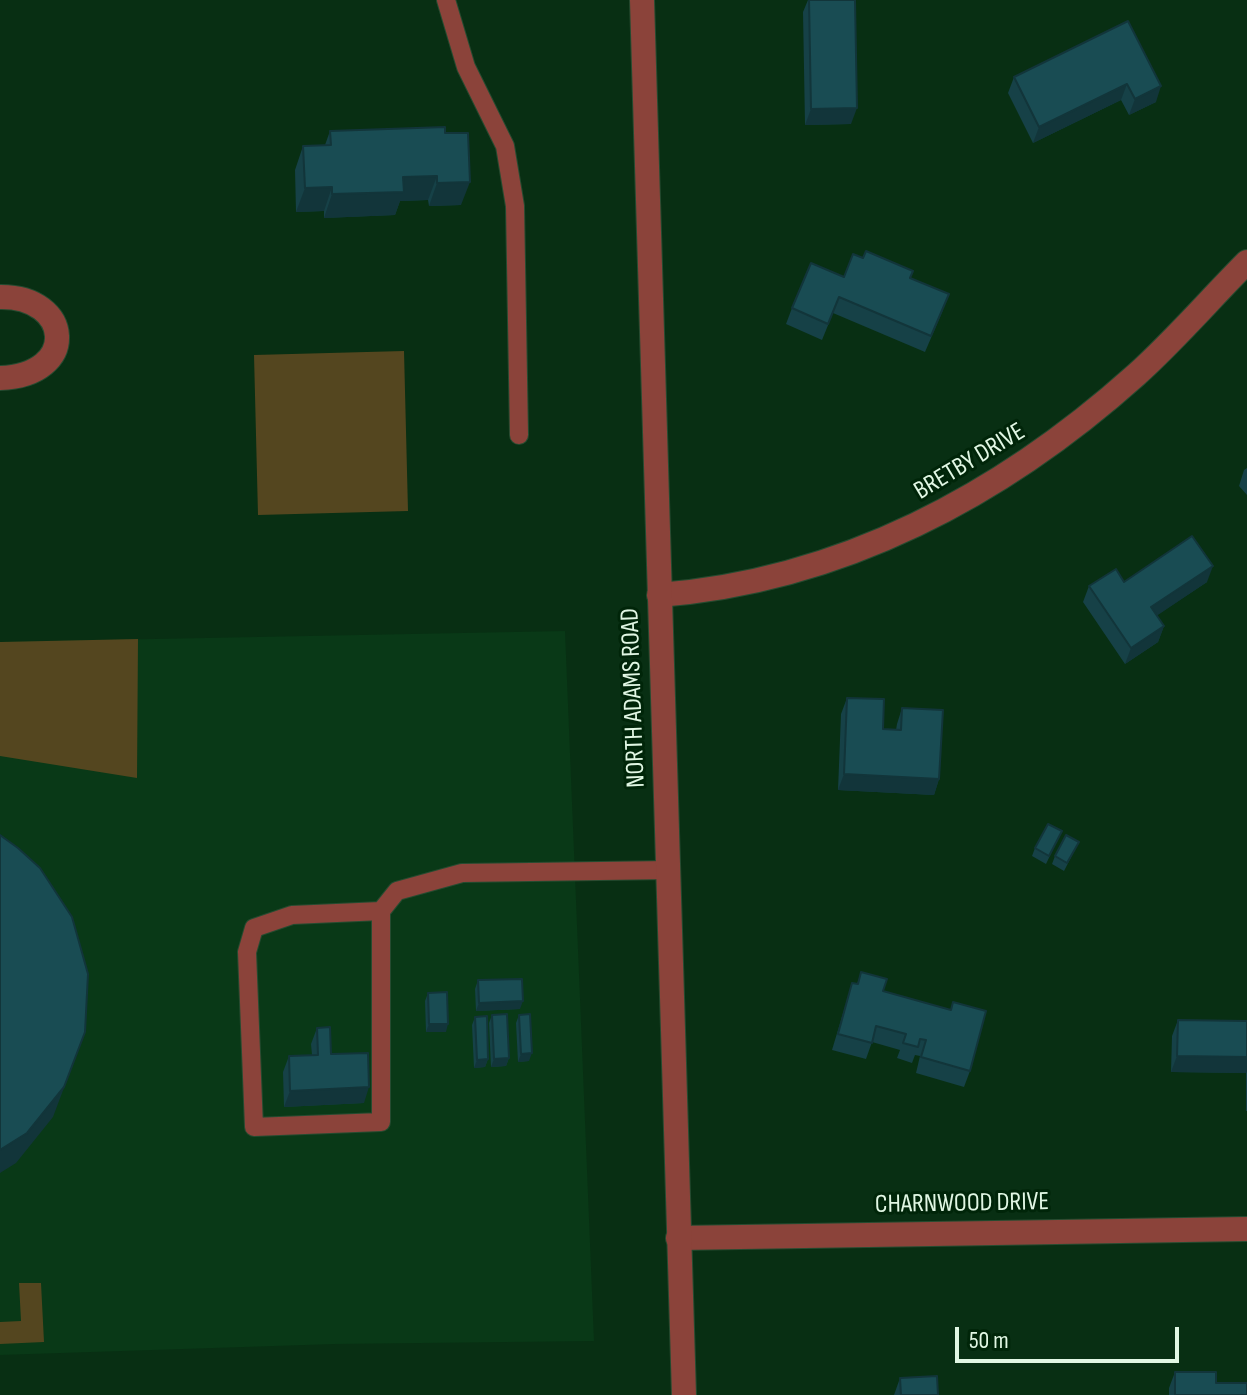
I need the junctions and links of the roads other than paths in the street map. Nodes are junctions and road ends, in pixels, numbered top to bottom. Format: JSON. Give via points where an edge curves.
{"nodes":[{"id":1,"x":446,"y":0,"type":"edge"},
{"id":2,"x":642,"y":0,"type":"edge"},
{"id":3,"x":1247,"y":262,"type":"edge"},
{"id":4,"x":0,"y":297,"type":"edge"},
{"id":5,"x":0,"y":378,"type":"edge"},
{"id":6,"x":519,"y":435,"type":"dead end"},
{"id":7,"x":659,"y":595,"type":"junction"},
{"id":8,"x":669,"y":870,"type":"junction"},
{"id":9,"x":381,"y":911,"type":"junction"},
{"id":10,"x":1247,"y":1229,"type":"edge"},
{"id":11,"x":678,"y":1238,"type":"junction"},
{"id":12,"x":684,"y":1395,"type":"edge"}],
"edges":[{"from":1,"to":6,"type":"lane","via":[[466,67],[505,146],[511,176]]},
{"from":2,"to":7,"type":"street","name":"NORTH ADAMS ROAD"},
{"from":3,"to":7,"type":"street","name":"BRETBY DRIVE","via":[[1095,410],[969,499],[907,531],[806,568],[711,591]]},
{"from":4,"to":5,"type":"street","via":[[28,300],[44,309],[56,334],[55,351],[45,366],[31,374]]},
{"from":7,"to":8,"type":"street","name":"NORTH ADAMS ROAD"},
{"from":8,"to":9,"type":"lane","via":[[462,873],[397,891]]},
{"from":8,"to":11,"type":"street","name":"NORTH ADAMS ROAD"},
{"from":9,"to":9,"type":"lane","via":[[381,1122],[254,1127],[247,952],[254,928],[292,915]]},
{"from":10,"to":11,"type":"street","name":"CHARNWOOD DRIVE"},
{"from":11,"to":12,"type":"street","name":"NORTH ADAMS ROAD"}]}
